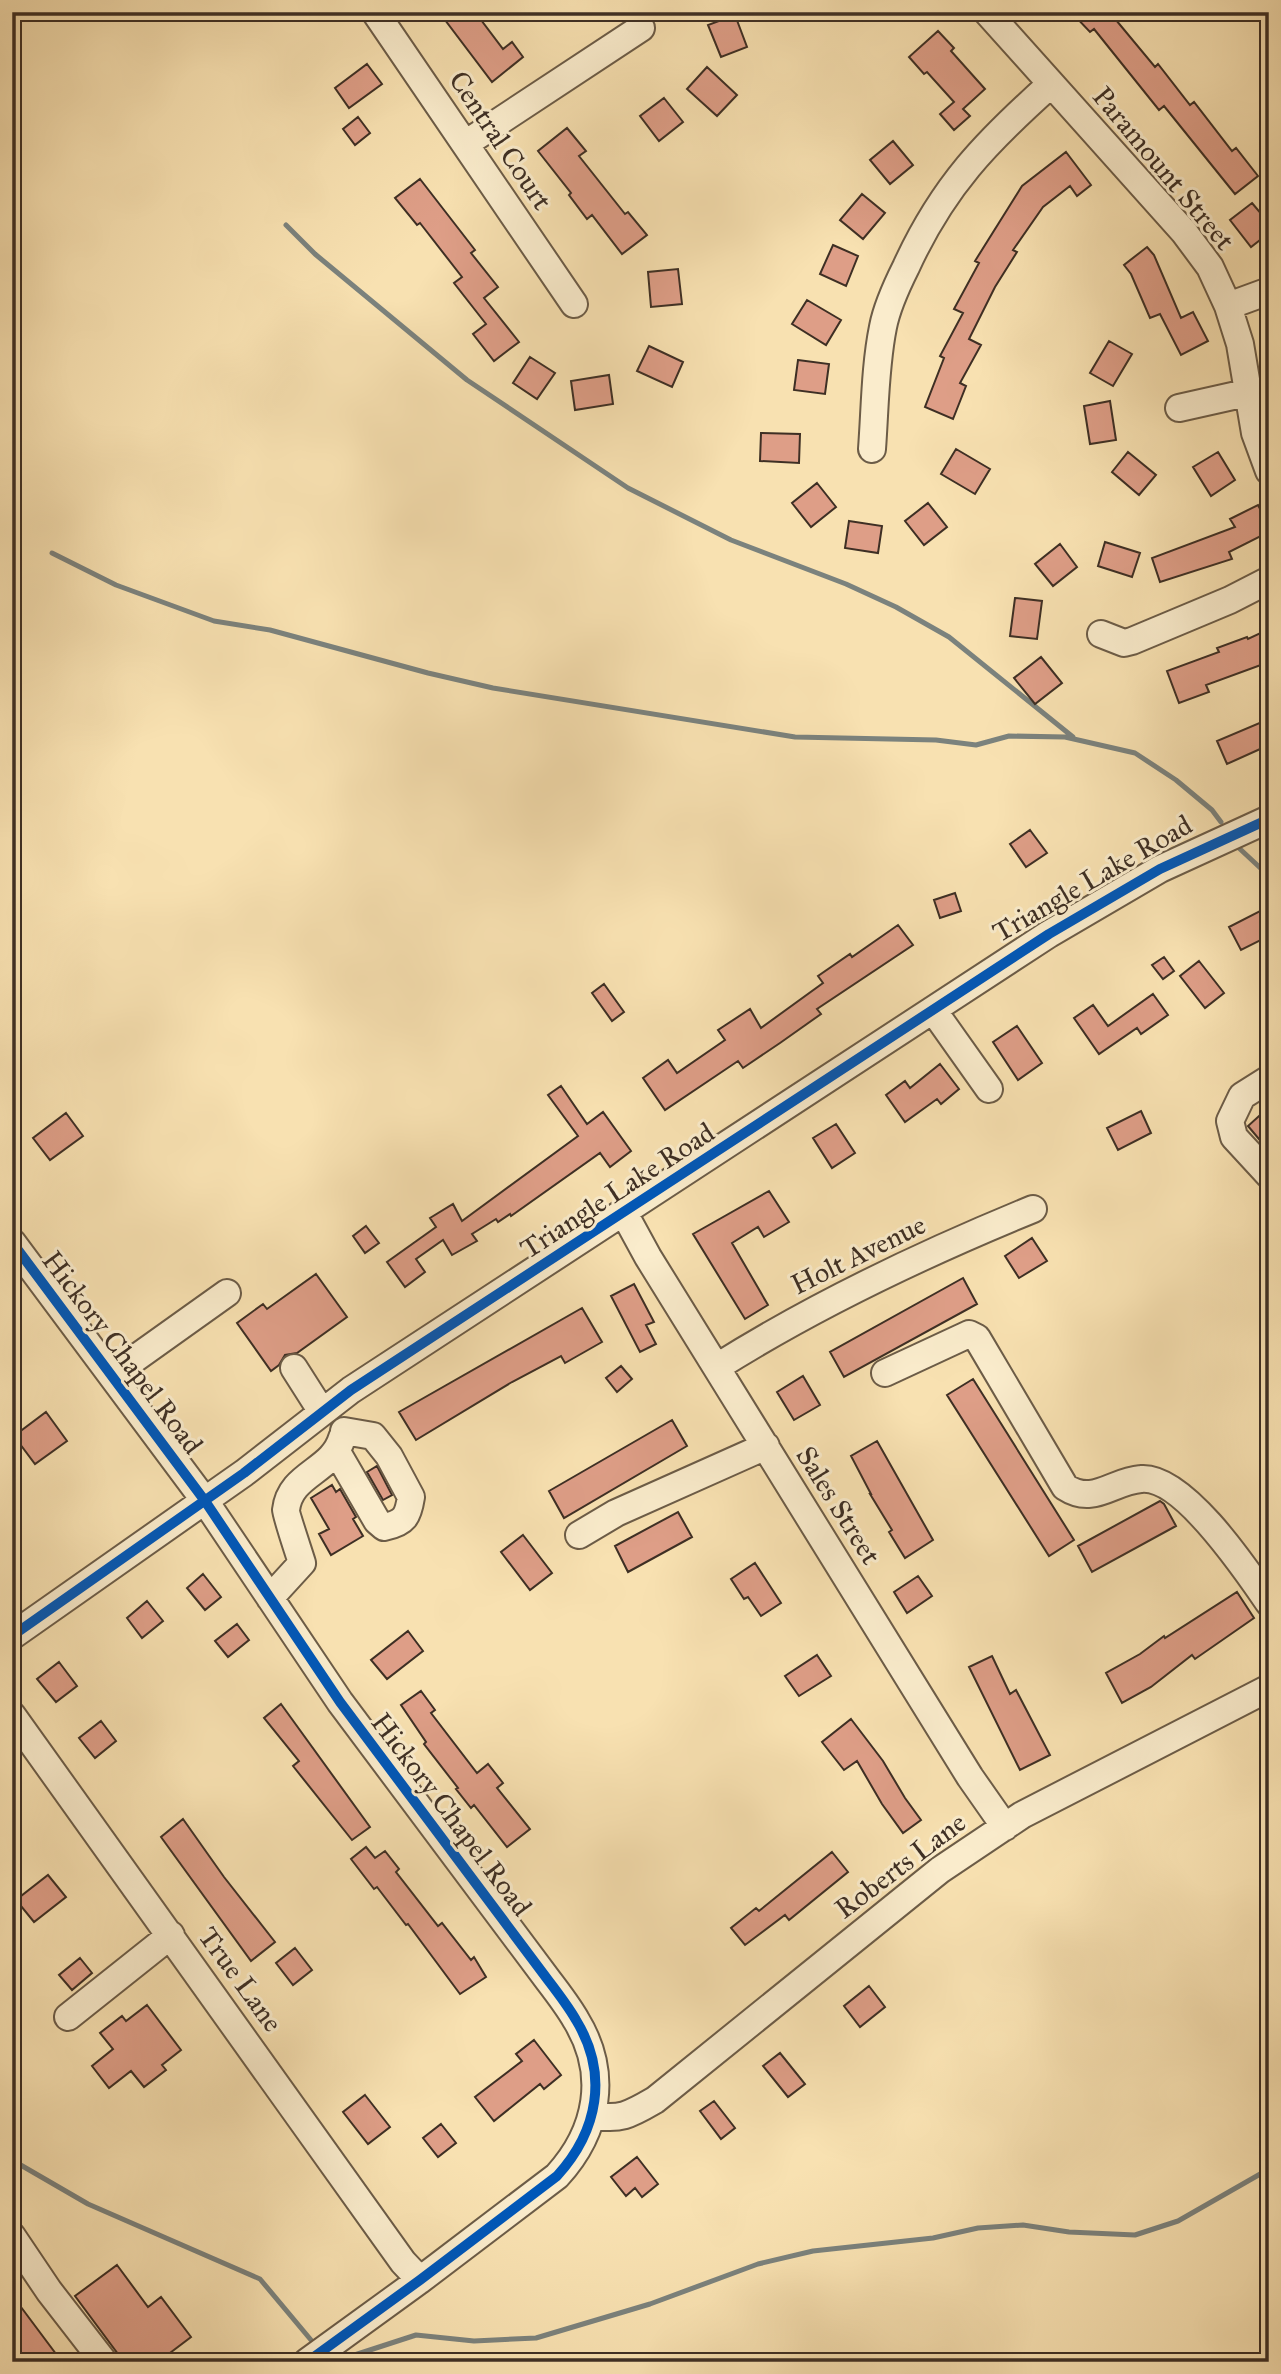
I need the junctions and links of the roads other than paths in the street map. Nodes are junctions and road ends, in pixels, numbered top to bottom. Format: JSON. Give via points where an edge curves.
{"nodes":[{"id":1,"x":375,"y":12,"type":"edge"},
{"id":2,"x":986,"y":12,"type":"edge"},
{"id":3,"x":641,"y":28,"type":"dead end"},
{"id":4,"x":1051,"y":84,"type":"junction"},
{"id":5,"x":465,"y":144,"type":"junction"},
{"id":6,"x":1269,"y":291,"type":"edge"},
{"id":7,"x":574,"y":304,"type":"dead end"},
{"id":8,"x":1228,"y":306,"type":"junction"},
{"id":9,"x":1247,"y":393,"type":"junction"},
{"id":10,"x":1179,"y":408,"type":"dead end"},
{"id":11,"x":872,"y":449,"type":"dead end"},
{"id":12,"x":1269,"y":471,"type":"edge"},
{"id":13,"x":1269,"y":580,"type":"edge"},
{"id":14,"x":1101,"y":634,"type":"dead end"},
{"id":15,"x":1269,"y":819,"type":"edge"},
{"id":16,"x":933,"y":1010,"type":"junction"},
{"id":17,"x":1269,"y":1079,"type":"edge"},
{"id":18,"x":989,"y":1089,"type":"dead end"},
{"id":19,"x":1269,"y":1175,"type":"edge"},
{"id":20,"x":1032,"y":1209,"type":"dead end"},
{"id":21,"x":624,"y":1213,"type":"junction"},
{"id":22,"x":12,"y":1242,"type":"edge"},
{"id":23,"x":228,"y":1293,"type":"dead end"},
{"id":24,"x":717,"y":1367,"type":"junction"},
{"id":25,"x":294,"y":1368,"type":"dead end"},
{"id":26,"x":885,"y":1373,"type":"dead end"},
{"id":27,"x":112,"y":1375,"type":"junction"},
{"id":28,"x":325,"y":1409,"type":"junction"},
{"id":29,"x":766,"y":1446,"type":"junction"},
{"id":30,"x":205,"y":1501,"type":"junction"},
{"id":31,"x":579,"y":1535,"type":"dead end"},
{"id":32,"x":270,"y":1598,"type":"junction"},
{"id":33,"x":1269,"y":1603,"type":"edge"},
{"id":34,"x":12,"y":1636,"type":"edge"},
{"id":35,"x":1269,"y":1688,"type":"edge"},
{"id":36,"x":12,"y":1715,"type":"edge"},
{"id":37,"x":1005,"y":1827,"type":"junction"},
{"id":38,"x":171,"y":1935,"type":"junction"},
{"id":39,"x":68,"y":2017,"type":"dead end"},
{"id":40,"x":592,"y":2115,"type":"junction"},
{"id":41,"x":12,"y":2236,"type":"edge"},
{"id":42,"x":420,"y":2280,"type":"junction"},
{"id":43,"x":104,"y":2362,"type":"edge"},
{"id":44,"x":307,"y":2362,"type":"edge"}],
"edges":[{"from":1,"to":5,"type":"street","name":"Central Court"},
{"from":2,"to":4,"type":"street","name":"Paramount Street"},
{"from":3,"to":5,"type":"street"},
{"from":4,"to":8,"type":"street","name":"Paramount Street","via":[[1190,240]]},
{"from":4,"to":11,"type":"street","via":[[968,164],[919,237],[883,325]]},
{"from":5,"to":7,"type":"street","name":"Central Court"},
{"from":6,"to":8,"type":"street"},
{"from":8,"to":9,"type":"street","name":"Paramount Street","via":[[1240,344]]},
{"from":9,"to":10,"type":"street"},
{"from":9,"to":12,"type":"street","name":"Paramount Street"},
{"from":13,"to":14,"type":"street","via":[[1124,643]]},
{"from":15,"to":16,"type":"street","name":"Triangle Lake Road","via":[[1160,869]]},
{"from":16,"to":18,"type":"street"},
{"from":16,"to":21,"type":"street","name":"Triangle Lake Road"},
{"from":17,"to":19,"type":"street","via":[[1242,1096],[1230,1121],[1234,1136]]},
{"from":20,"to":24,"type":"street","name":"Holt Avenue","via":[[887,1272],[776,1330]]},
{"from":21,"to":24,"type":"street","name":"Sales Street"},
{"from":21,"to":28,"type":"street","name":"Triangle Lake Road"},
{"from":22,"to":27,"type":"street","name":"Hickory Chapel Road"},
{"from":23,"to":27,"type":"street"},
{"from":24,"to":29,"type":"street","name":"Sales Street"},
{"from":25,"to":28,"type":"street"},
{"from":26,"to":33,"type":"street","via":[[969,1334],[977,1338],[1065,1487],[1087,1496],[1144,1478],[1172,1490],[1201,1513]]},
{"from":27,"to":30,"type":"street","name":"Hickory Chapel Road"},
{"from":28,"to":30,"type":"street","name":"Triangle Lake Road"},
{"from":28,"to":32,"type":"street","via":[[341,1442],[295,1486],[286,1511],[302,1563]]},
{"from":29,"to":31,"type":"street","via":[[616,1513]]},
{"from":29,"to":37,"type":"street","name":"Sales Street"},
{"from":30,"to":32,"type":"street","name":"Hickory Chapel Road"},
{"from":30,"to":34,"type":"street","name":"Triangle Lake Road"},
{"from":32,"to":40,"type":"street","name":"Hickory Chapel Road","via":[[340,1702],[577,2022],[591,2052],[596,2079]]},
{"from":35,"to":37,"type":"street","name":"Roberts Lane"},
{"from":36,"to":38,"type":"street","name":"True Lane"},
{"from":37,"to":40,"type":"street","name":"Roberts Lane","via":[[872,1923],[655,2101],[629,2115],[611,2119]]},
{"from":38,"to":39,"type":"street"},
{"from":38,"to":42,"type":"street","name":"True Lane"},
{"from":40,"to":42,"type":"street","name":"Hickory Chapel Road","via":[[580,2147],[557,2176]]},
{"from":41,"to":43,"type":"street"},
{"from":42,"to":44,"type":"street","name":"Hickory Chapel Road"}]}
